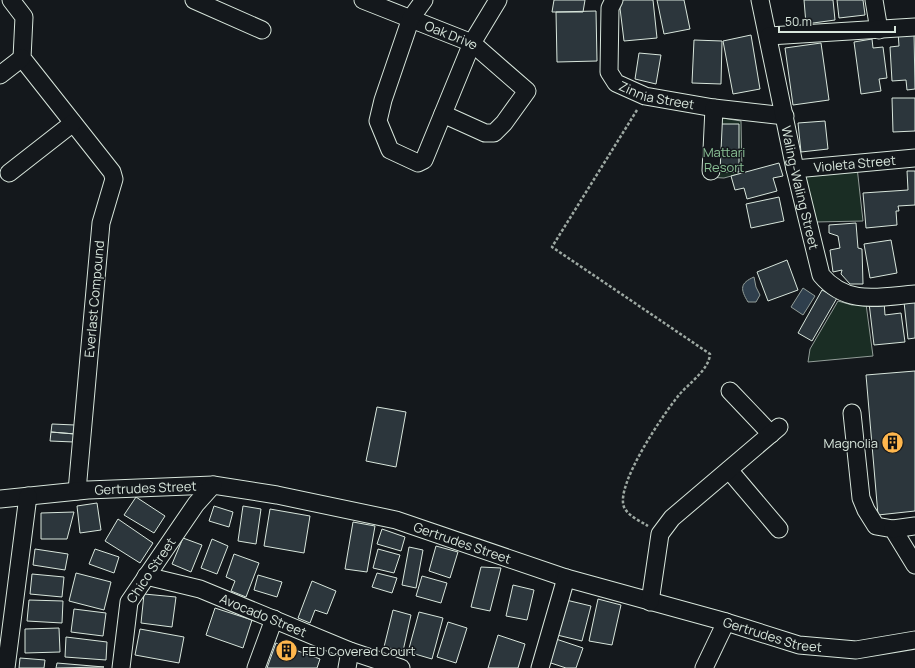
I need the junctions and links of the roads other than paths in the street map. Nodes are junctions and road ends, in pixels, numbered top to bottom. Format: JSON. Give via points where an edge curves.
{"nodes":[{"id":1,"x":11,"y":0,"type":"edge"},
{"id":2,"x":194,"y":0,"type":"edge"},
{"id":3,"x":363,"y":0,"type":"edge"},
{"id":4,"x":424,"y":0,"type":"edge"},
{"id":5,"x":498,"y":0,"type":"edge"},
{"id":6,"x":614,"y":0,"type":"edge"},
{"id":7,"x":760,"y":0,"type":"edge"},
{"id":8,"x":874,"y":0,"type":"edge"},
{"id":9,"x":411,"y":18,"type":"junction"},
{"id":10,"x":915,"y":27,"type":"edge"},
{"id":11,"x":262,"y":30,"type":"dead end"},
{"id":12,"x":879,"y":30,"type":"junction"},
{"id":13,"x":769,"y":36,"type":"junction"},
{"id":14,"x":472,"y":43,"type":"junction"},
{"id":15,"x":22,"y":58,"type":"junction"},
{"id":16,"x":0,"y":75,"type":"edge"},
{"id":17,"x":714,"y":108,"type":"junction"},
{"id":18,"x":443,"y":114,"type":"junction"},
{"id":19,"x":785,"y":116,"type":"junction"},
{"id":20,"x":73,"y":122,"type":"junction"},
{"id":21,"x":915,"y":158,"type":"edge"},
{"id":22,"x":795,"y":169,"type":"junction"},
{"id":23,"x":711,"y":171,"type":"dead end"},
{"id":24,"x":9,"y":173,"type":"dead end"},
{"id":25,"x":915,"y":294,"type":"edge"},
{"id":26,"x":730,"y":391,"type":"dead end"},
{"id":27,"x":852,"y":413,"type":"dead end"},
{"id":28,"x":729,"y":470,"type":"junction"},
{"id":29,"x":213,"y":485,"type":"junction"},
{"id":30,"x":77,"y":491,"type":"junction"},
{"id":31,"x":28,"y":496,"type":"junction"},
{"id":32,"x":0,"y":499,"type":"edge"},
{"id":33,"x":915,"y":526,"type":"edge"},
{"id":34,"x":779,"y":529,"type":"dead end"},
{"id":35,"x":893,"y":529,"type":"junction"},
{"id":36,"x":915,"y":565,"type":"edge"},
{"id":37,"x":146,"y":576,"type":"junction"},
{"id":38,"x":566,"y":578,"type":"junction"},
{"id":39,"x":650,"y":602,"type":"junction"},
{"id":40,"x":274,"y":619,"type":"junction"},
{"id":41,"x":726,"y":622,"type":"junction"},
{"id":42,"x":5,"y":636,"type":"edge"},
{"id":43,"x":915,"y":640,"type":"edge"},
{"id":44,"x":350,"y":651,"type":"junction"},
{"id":45,"x":6,"y":668,"type":"edge"},
{"id":46,"x":121,"y":668,"type":"edge"},
{"id":47,"x":256,"y":668,"type":"edge"},
{"id":48,"x":347,"y":668,"type":"edge"},
{"id":49,"x":402,"y":668,"type":"edge"},
{"id":50,"x":540,"y":668,"type":"edge"},
{"id":51,"x":704,"y":668,"type":"edge"}],
"edges":[{"from":1,"to":15,"type":"street","via":[[24,17]]},
{"from":2,"to":11,"type":"street"},
{"from":3,"to":9,"type":"street","name":"Oak Drive"},
{"from":4,"to":9,"type":"street"},
{"from":5,"to":14,"type":"street"},
{"from":6,"to":17,"type":"street","name":"Zinnia Street","via":[[610,8],[608,72],[616,83],[645,96]]},
{"from":7,"to":13,"type":"street","name":"Waling-Waling Street"},
{"from":8,"to":12,"type":"street"},
{"from":9,"to":14,"type":"street","name":"Oak Drive"},
{"from":9,"to":18,"type":"street","via":[[378,121],[390,150],[418,163],[424,160]]},
{"from":10,"to":12,"type":"street"},
{"from":12,"to":13,"type":"street"},
{"from":13,"to":19,"type":"street","name":"Waling-Waling Street"},
{"from":14,"to":18,"type":"street"},
{"from":14,"to":18,"type":"street","name":"Oak Drive","via":[[527,91],[494,133],[485,133]]},
{"from":15,"to":16,"type":"street"},
{"from":15,"to":20,"type":"street","name":"Everlast Compound"},
{"from":17,"to":19,"type":"street","name":"Zinnia Street"},
{"from":17,"to":23,"type":"street"},
{"from":19,"to":22,"type":"street","name":"Waling-Waling Street"},
{"from":20,"to":24,"type":"street"},
{"from":20,"to":30,"type":"street","name":"Everlast Compound","via":[[112,172],[114,179],[101,223]]},
{"from":21,"to":22,"type":"street","name":"Violeta Street"},
{"from":22,"to":25,"type":"street","name":"Waling-Waling Street","via":[[821,275],[830,286],[848,296],[865,298]]},
{"from":26,"to":28,"type":"street","via":[[775,430]]},
{"from":27,"to":35,"type":"street","via":[[861,498],[876,526]]},
{"from":28,"to":34,"type":"street"},
{"from":28,"to":39,"type":"street","via":[[672,518],[660,534]]},
{"from":29,"to":30,"type":"street","name":"Gertrudes Street"},
{"from":29,"to":37,"type":"street","name":"Chico Street","via":[[196,504]]},
{"from":29,"to":38,"type":"street","name":"Gertrudes Street","via":[[277,494],[396,520]]},
{"from":30,"to":31,"type":"street","name":"Gertrudes Street"},
{"from":31,"to":32,"type":"street","name":"Gertrudes Street"},
{"from":31,"to":42,"type":"street"},
{"from":33,"to":35,"type":"street"},
{"from":35,"to":36,"type":"street"},
{"from":37,"to":40,"type":"street","name":"Avocado Street","via":[[200,589]]},
{"from":37,"to":46,"type":"street","name":"Chico Street","via":[[129,602]]},
{"from":38,"to":39,"type":"street","name":"Gertrudes Street"},
{"from":38,"to":50,"type":"street"},
{"from":39,"to":41,"type":"street","name":"Gertrudes Street"},
{"from":40,"to":44,"type":"street","name":"Avocado Street"},
{"from":40,"to":47,"type":"street"},
{"from":41,"to":43,"type":"street","name":"Gertrudes Street","via":[[799,645],[856,650]]},
{"from":41,"to":51,"type":"street"},
{"from":42,"to":45,"type":"street"},
{"from":44,"to":48,"type":"street"},
{"from":44,"to":49,"type":"street","name":"Avocado Street"}]}
